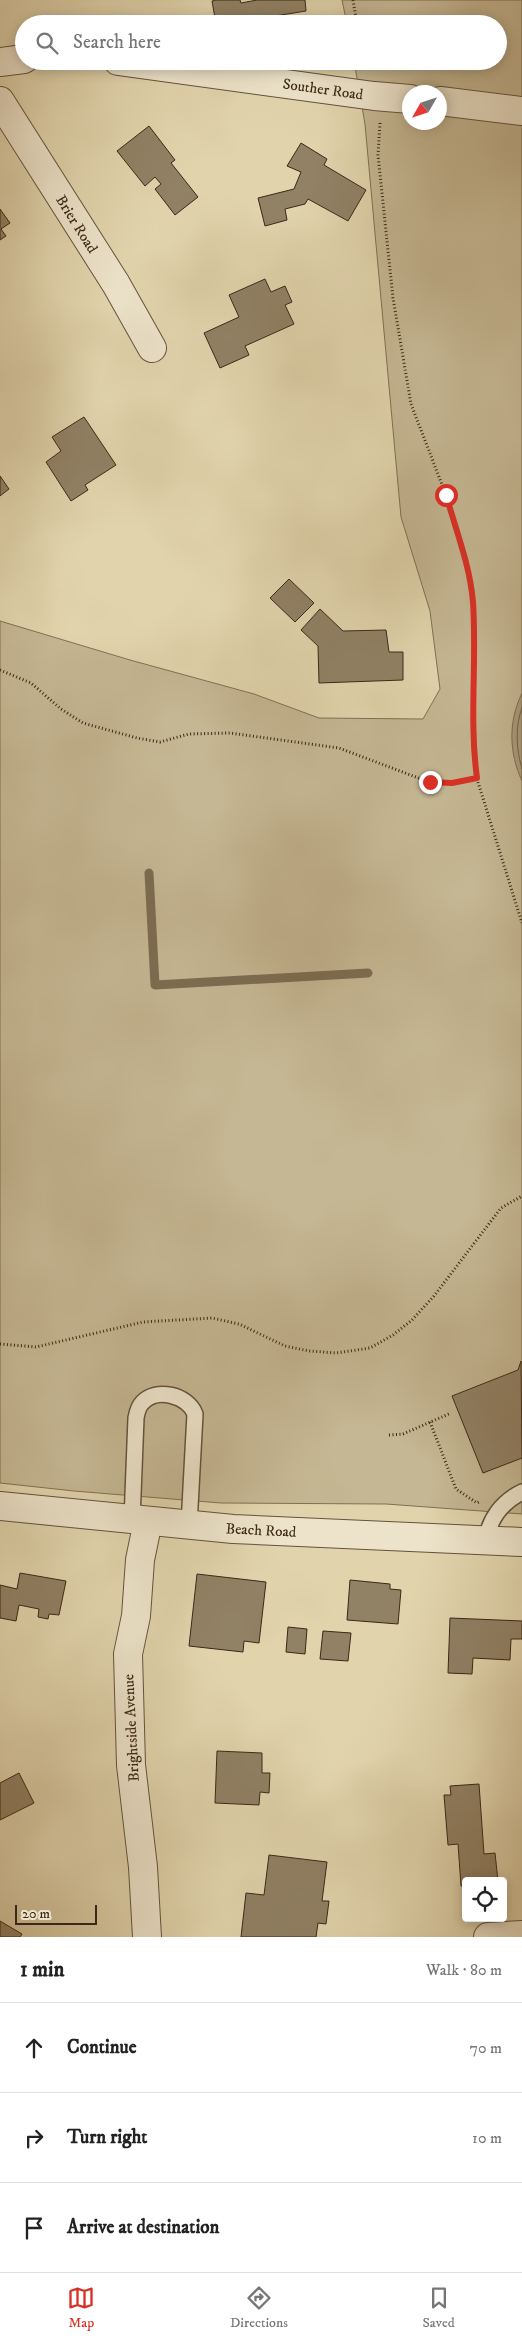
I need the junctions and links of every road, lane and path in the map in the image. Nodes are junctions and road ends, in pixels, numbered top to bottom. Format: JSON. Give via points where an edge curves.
{"nodes":[{"id":1,"x":352,"y":0,"type":"edge"},
{"id":2,"x":355,"y":15,"type":"edge"},
{"id":3,"x":15,"y":60,"type":"edge"},
{"id":4,"x":0,"y":62,"type":"edge"},
{"id":5,"x":184,"y":70,"type":"edge"},
{"id":6,"x":367,"y":70,"type":"edge"},
{"id":7,"x":374,"y":96,"type":"junction"},
{"id":8,"x":402,"y":98,"type":"edge"},
{"id":9,"x":0,"y":101,"type":"edge"},
{"id":10,"x":447,"y":102,"type":"edge"},
{"id":11,"x":522,"y":111,"type":"edge"},
{"id":12,"x":152,"y":348,"type":"dead end"},
{"id":13,"x":0,"y":670,"type":"edge"},
{"id":14,"x":477,"y":778,"type":"junction"},
{"id":15,"x":522,"y":923,"type":"edge"},
{"id":16,"x":522,"y":1196,"type":"edge"},
{"id":17,"x":0,"y":1344,"type":"edge"},
{"id":18,"x":451,"y":1413,"type":"dead end"},
{"id":19,"x":430,"y":1422,"type":"junction"},
{"id":20,"x":389,"y":1434,"type":"dead end"},
{"id":21,"x":522,"y":1492,"type":"edge"},
{"id":22,"x":484,"y":1498,"type":"dead end"},
{"id":23,"x":0,"y":1506,"type":"edge"},
{"id":24,"x":140,"y":1520,"type":"junction"},
{"id":25,"x":189,"y":1525,"type":"junction"},
{"id":26,"x":486,"y":1541,"type":"junction"},
{"id":27,"x":522,"y":1542,"type":"edge"},
{"id":28,"x":522,"y":1935,"type":"edge"},
{"id":29,"x":146,"y":1937,"type":"edge"},
{"id":30,"x":488,"y":1937,"type":"edge"}],
"edges":[{"from":1,"to":2,"type":"path"},
{"from":3,"to":4,"type":"street"},
{"from":5,"to":7,"type":"street","name":"Souther Road"},
{"from":6,"to":7,"type":"path"},
{"from":7,"to":8,"type":"street","name":"Souther Road"},
{"from":7,"to":14,"type":"path","via":[[380,122],[378,155],[393,298],[411,404],[448,504],[465,558],[473,600],[473,751]]},
{"from":9,"to":12,"type":"street","name":"Brier Road","via":[[116,284]]},
{"from":10,"to":11,"type":"street"},
{"from":13,"to":14,"type":"path","via":[[31,684],[83,723],[137,738],[160,742],[189,734],[230,733],[339,748],[430,782],[452,783]]},
{"from":14,"to":15,"type":"path"},
{"from":16,"to":17,"type":"path","via":[[501,1208],[412,1320],[370,1348],[336,1353],[301,1350],[239,1324],[212,1318],[143,1322],[36,1347]]},
{"from":18,"to":19,"type":"path"},
{"from":19,"to":20,"type":"path","via":[[399,1435]]},
{"from":19,"to":22,"type":"path","via":[[456,1489],[477,1503]]},
{"from":21,"to":26,"type":"lane","via":[[503,1504],[488,1525]]},
{"from":23,"to":24,"type":"street","name":"Beach Road"},
{"from":24,"to":25,"type":"street","name":"Beach Road"},
{"from":24,"to":25,"type":"lane","via":[[136,1418],[142,1402],[165,1395],[184,1399],[192,1406],[194,1414]]},
{"from":24,"to":29,"type":"street","name":"Brightside Avenue","via":[[136,1616],[128,1654],[131,1765],[143,1867]]},
{"from":25,"to":26,"type":"street","name":"Beach Road"},
{"from":26,"to":27,"type":"street","name":"Beach Road"},
{"from":28,"to":30,"type":"street"}]}
